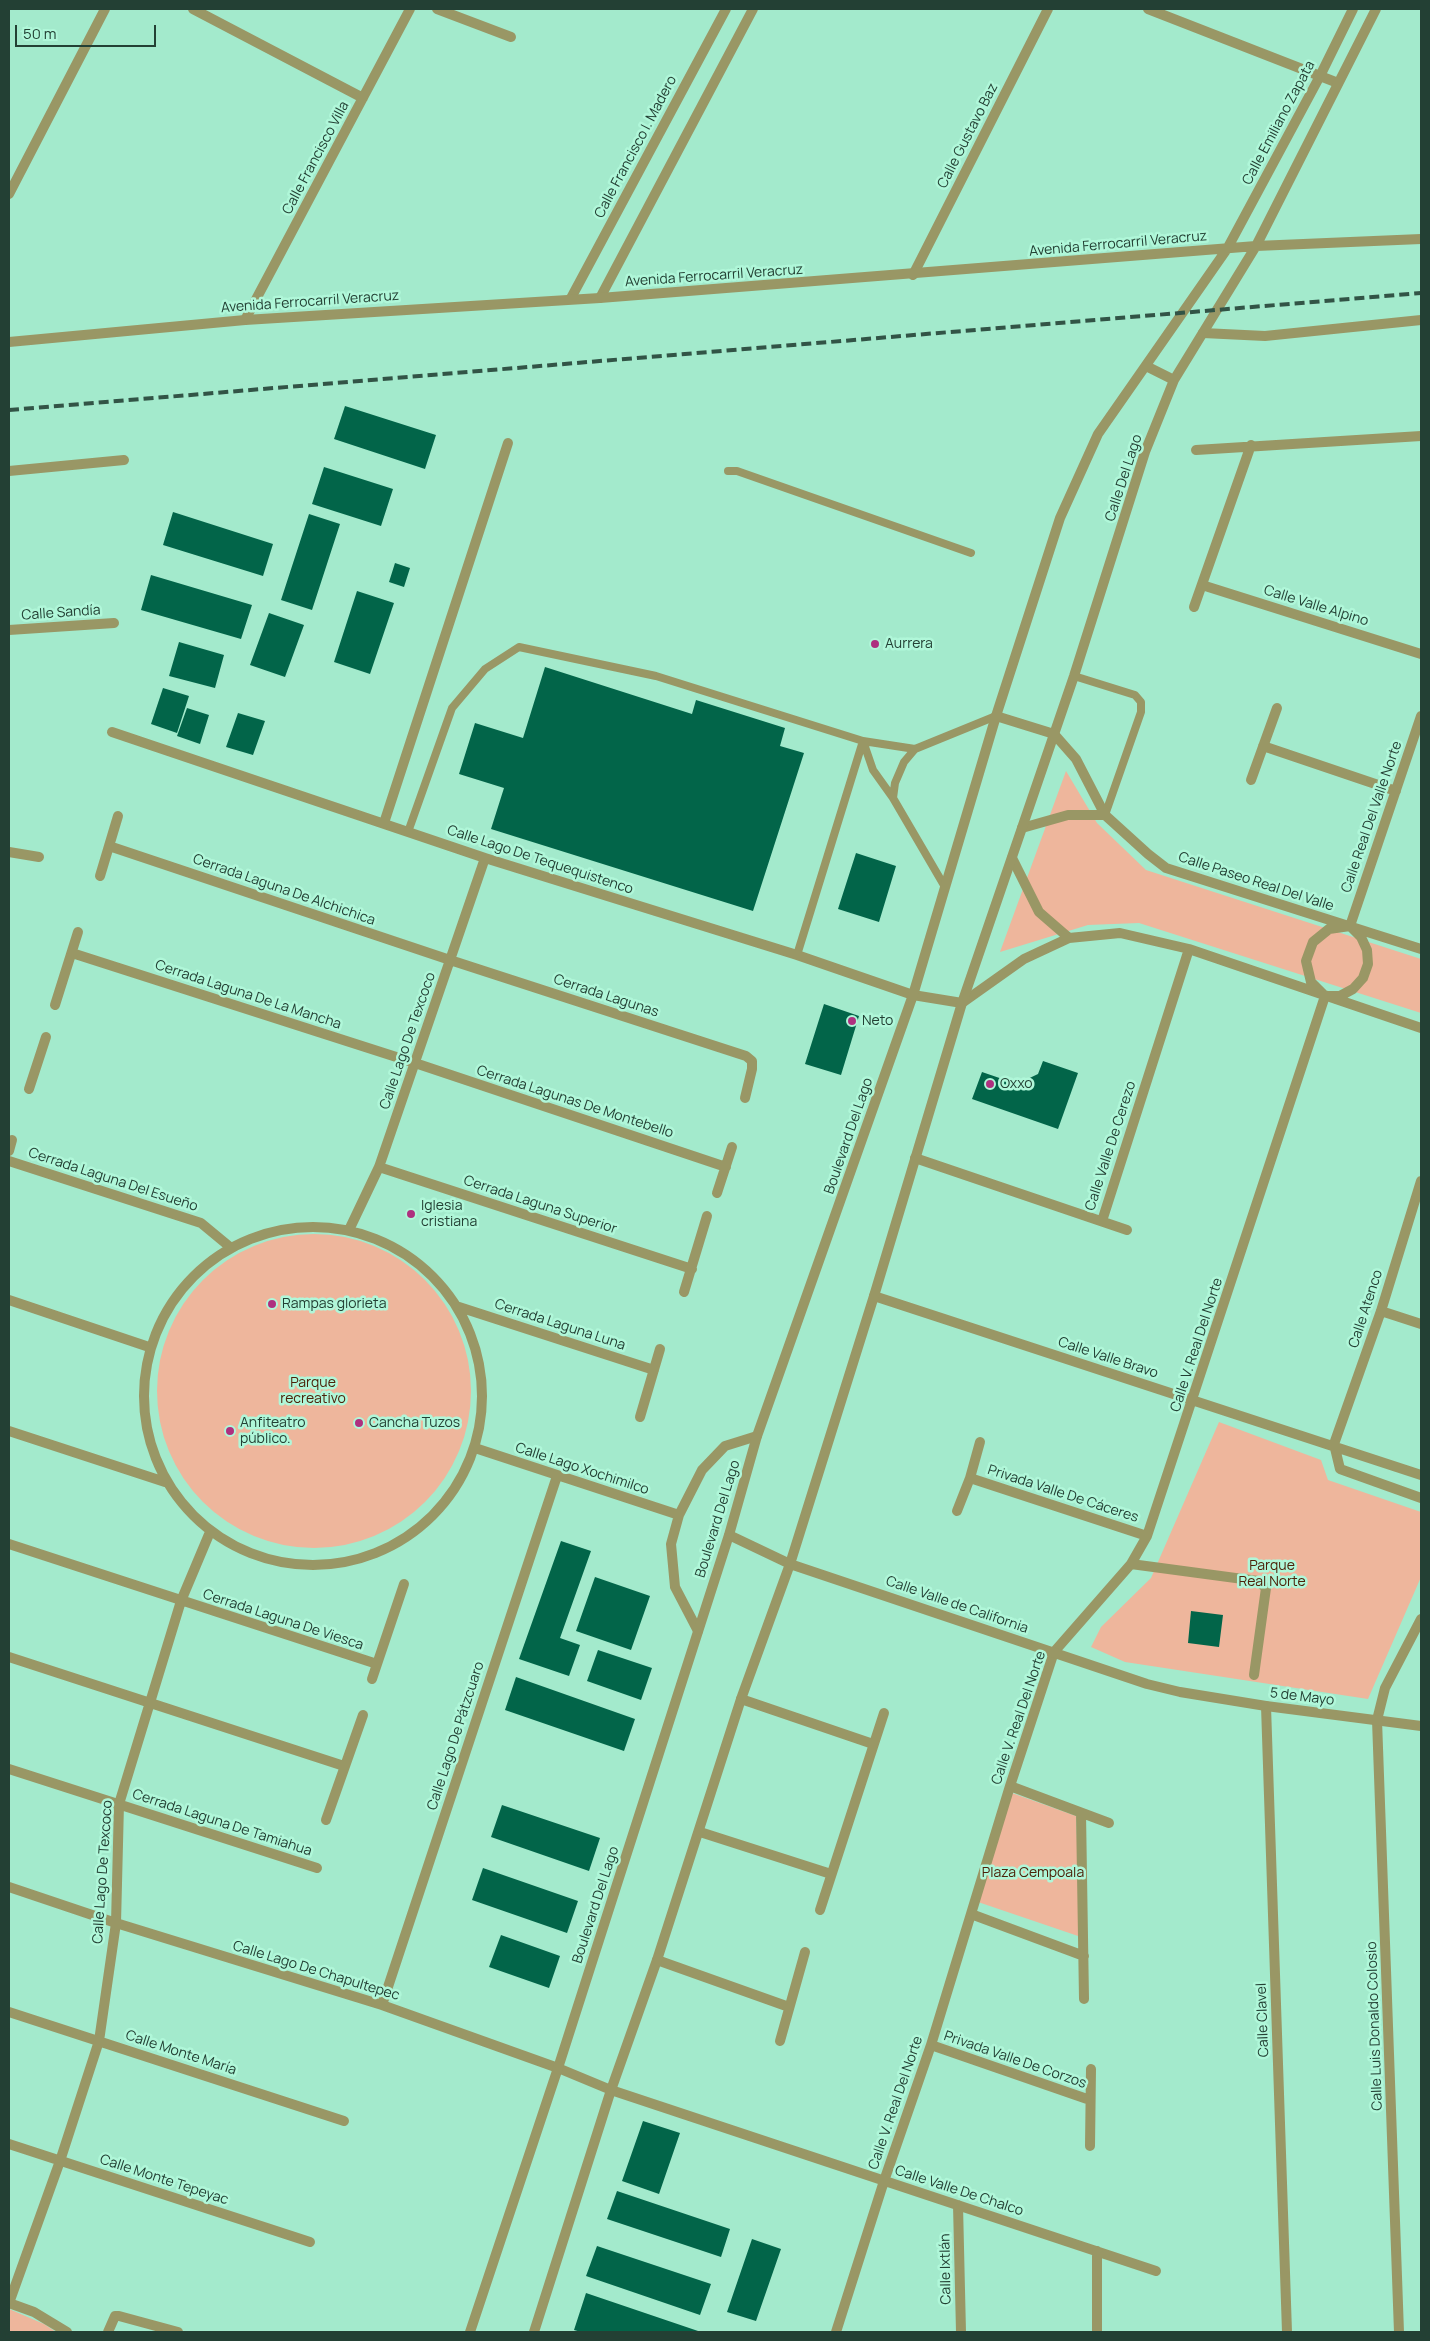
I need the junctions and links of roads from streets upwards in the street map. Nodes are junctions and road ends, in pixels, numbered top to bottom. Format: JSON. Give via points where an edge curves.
{"nodes":[{"id":1,"x":105,"y":9,"type":"edge"},
{"id":2,"x":193,"y":9,"type":"edge"},
{"id":3,"x":410,"y":9,"type":"edge"},
{"id":4,"x":437,"y":9,"type":"edge"},
{"id":5,"x":726,"y":9,"type":"edge"},
{"id":6,"x":753,"y":9,"type":"edge"},
{"id":7,"x":1048,"y":9,"type":"edge"},
{"id":8,"x":1148,"y":9,"type":"edge"},
{"id":9,"x":1353,"y":9,"type":"edge"},
{"id":10,"x":1376,"y":9,"type":"edge"},
{"id":11,"x":511,"y":38,"type":"dead end"},
{"id":12,"x":1320,"y":76,"type":"junction"},
{"id":13,"x":1338,"y":83,"type":"junction"},
{"id":14,"x":363,"y":98,"type":"junction"},
{"id":15,"x":9,"y":194,"type":"edge"},
{"id":16,"x":1421,"y":239,"type":"edge"},
{"id":17,"x":1256,"y":246,"type":"junction"},
{"id":18,"x":1227,"y":249,"type":"junction"},
{"id":19,"x":913,"y":275,"type":"junction"},
{"id":20,"x":571,"y":298,"type":"junction"},
{"id":21,"x":600,"y":298,"type":"junction"},
{"id":22,"x":245,"y":320,"type":"junction"},
{"id":23,"x":1421,"y":320,"type":"edge"},
{"id":24,"x":1203,"y":333,"type":"junction"},
{"id":25,"x":9,"y":342,"type":"edge"},
{"id":26,"x":1146,"y":366,"type":"junction"},
{"id":27,"x":1174,"y":380,"type":"junction"},
{"id":28,"x":1421,"y":436,"type":"edge"},
{"id":29,"x":508,"y":443,"type":"dead end"},
{"id":30,"x":1251,"y":446,"type":"junction"},
{"id":31,"x":1196,"y":450,"type":"dead end"},
{"id":32,"x":124,"y":460,"type":"dead end"},
{"id":33,"x":9,"y":470,"type":"edge"},
{"id":34,"x":1202,"y":585,"type":"junction"},
{"id":35,"x":1194,"y":607,"type":"dead end"},
{"id":36,"x":114,"y":623,"type":"dead end"},
{"id":37,"x":9,"y":630,"type":"edge"},
{"id":38,"x":1421,"y":654,"type":"edge"},
{"id":39,"x":1277,"y":708,"type":"dead end"},
{"id":40,"x":996,"y":716,"type":"junction"},
{"id":41,"x":1421,"y":716,"type":"edge"},
{"id":42,"x":112,"y":732,"type":"dead end"},
{"id":43,"x":1054,"y":734,"type":"junction"},
{"id":44,"x":1264,"y":746,"type":"junction"},
{"id":45,"x":1251,"y":780,"type":"dead end"},
{"id":46,"x":1396,"y":792,"type":"junction"},
{"id":47,"x":1105,"y":814,"type":"junction"},
{"id":48,"x":118,"y":816,"type":"dead end"},
{"id":49,"x":384,"y":823,"type":"junction"},
{"id":50,"x":1022,"y":828,"type":"junction"},
{"id":51,"x":109,"y":846,"type":"junction"},
{"id":52,"x":9,"y":852,"type":"edge"},
{"id":53,"x":40,"y":857,"type":"dead end"},
{"id":54,"x":485,"y":858,"type":"junction"},
{"id":55,"x":1012,"y":858,"type":"junction"},
{"id":56,"x":100,"y":876,"type":"dead end"},
{"id":57,"x":1350,"y":926,"type":"junction"},
{"id":58,"x":78,"y":932,"type":"dead end"},
{"id":59,"x":1069,"y":938,"type":"junction"},
{"id":60,"x":1189,"y":949,"type":"junction"},
{"id":61,"x":1421,"y":949,"type":"edge"},
{"id":62,"x":72,"y":953,"type":"junction"},
{"id":63,"x":450,"y":960,"type":"junction"},
{"id":64,"x":913,"y":995,"type":"junction"},
{"id":65,"x":1326,"y":996,"type":"junction"},
{"id":66,"x":962,"y":1003,"type":"junction"},
{"id":67,"x":55,"y":1005,"type":"dead end"},
{"id":68,"x":1421,"y":1028,"type":"edge"},
{"id":69,"x":46,"y":1037,"type":"dead end"},
{"id":70,"x":415,"y":1063,"type":"junction"},
{"id":71,"x":29,"y":1089,"type":"dead end"},
{"id":72,"x":745,"y":1098,"type":"dead end"},
{"id":73,"x":12,"y":1140,"type":"dead end"},
{"id":74,"x":732,"y":1147,"type":"dead end"},
{"id":75,"x":9,"y":1151,"type":"edge"},
{"id":76,"x":915,"y":1158,"type":"junction"},
{"id":77,"x":9,"y":1162,"type":"edge"},
{"id":78,"x":379,"y":1167,"type":"junction"},
{"id":79,"x":726,"y":1167,"type":"junction"},
{"id":80,"x":1421,"y":1181,"type":"edge"},
{"id":81,"x":717,"y":1193,"type":"dead end"},
{"id":82,"x":707,"y":1216,"type":"dead end"},
{"id":83,"x":1102,"y":1221,"type":"junction"},
{"id":84,"x":349,"y":1230,"type":"junction"},
{"id":85,"x":1127,"y":1230,"type":"dead end"},
{"id":86,"x":230,"y":1248,"type":"junction"},
{"id":87,"x":692,"y":1269,"type":"junction"},
{"id":88,"x":684,"y":1292,"type":"dead end"},
{"id":89,"x":874,"y":1296,"type":"junction"},
{"id":90,"x":9,"y":1300,"type":"edge"},
{"id":91,"x":456,"y":1306,"type":"junction"},
{"id":92,"x":1381,"y":1311,"type":"junction"},
{"id":93,"x":1421,"y":1324,"type":"edge"},
{"id":94,"x":149,"y":1347,"type":"junction"},
{"id":95,"x":660,"y":1349,"type":"dead end"},
{"id":96,"x":654,"y":1370,"type":"junction"},
{"id":97,"x":1194,"y":1400,"type":"junction"},
{"id":98,"x":640,"y":1417,"type":"dead end"},
{"id":99,"x":9,"y":1431,"type":"edge"},
{"id":100,"x":757,"y":1436,"type":"junction"},
{"id":101,"x":980,"y":1442,"type":"dead end"},
{"id":102,"x":1334,"y":1444,"type":"junction"},
{"id":103,"x":475,"y":1448,"type":"junction"},
{"id":104,"x":1421,"y":1475,"type":"edge"},
{"id":105,"x":557,"y":1476,"type":"junction"},
{"id":106,"x":970,"y":1478,"type":"junction"},
{"id":107,"x":165,"y":1482,"type":"junction"},
{"id":108,"x":1421,"y":1498,"type":"edge"},
{"id":109,"x":957,"y":1512,"type":"dead end"},
{"id":110,"x":679,"y":1515,"type":"junction"},
{"id":111,"x":210,"y":1532,"type":"junction"},
{"id":112,"x":729,"y":1535,"type":"junction"},
{"id":113,"x":1147,"y":1536,"type":"junction"},
{"id":114,"x":9,"y":1544,"type":"edge"},
{"id":115,"x":790,"y":1564,"type":"junction"},
{"id":116,"x":1130,"y":1564,"type":"junction"},
{"id":117,"x":404,"y":1584,"type":"dead end"},
{"id":118,"x":181,"y":1601,"type":"junction"},
{"id":119,"x":1421,"y":1619,"type":"edge"},
{"id":120,"x":698,"y":1631,"type":"junction"},
{"id":121,"x":1054,"y":1652,"type":"junction"},
{"id":122,"x":9,"y":1657,"type":"edge"},
{"id":123,"x":377,"y":1664,"type":"junction"},
{"id":124,"x":1254,"y":1675,"type":"dead end"},
{"id":125,"x":372,"y":1678,"type":"dead end"},
{"id":126,"x":1180,"y":1692,"type":"joint"},
{"id":127,"x":741,"y":1699,"type":"junction"},
{"id":128,"x":150,"y":1703,"type":"junction"},
{"id":129,"x":1266,"y":1706,"type":"junction"},
{"id":130,"x":884,"y":1713,"type":"dead end"},
{"id":131,"x":363,"y":1715,"type":"dead end"},
{"id":132,"x":1378,"y":1720,"type":"junction"},
{"id":133,"x":1421,"y":1726,"type":"edge"},
{"id":134,"x":873,"y":1744,"type":"junction"},
{"id":135,"x":344,"y":1766,"type":"junction"},
{"id":136,"x":9,"y":1770,"type":"edge"},
{"id":137,"x":1010,"y":1786,"type":"junction"},
{"id":138,"x":119,"y":1804,"type":"junction"},
{"id":139,"x":1081,"y":1813,"type":"junction"},
{"id":140,"x":326,"y":1820,"type":"dead end"},
{"id":141,"x":1109,"y":1823,"type":"dead end"},
{"id":142,"x":700,"y":1832,"type":"junction"},
{"id":143,"x":317,"y":1868,"type":"dead end"},
{"id":144,"x":831,"y":1874,"type":"junction"},
{"id":145,"x":9,"y":1887,"type":"edge"},
{"id":146,"x":820,"y":1910,"type":"dead end"},
{"id":147,"x":971,"y":1914,"type":"junction"},
{"id":148,"x":116,"y":1923,"type":"junction"},
{"id":149,"x":805,"y":1952,"type":"dead end"},
{"id":150,"x":1084,"y":1956,"type":"junction"},
{"id":151,"x":657,"y":1960,"type":"junction"},
{"id":152,"x":1084,"y":1999,"type":"dead end"},
{"id":153,"x":382,"y":2005,"type":"junction"},
{"id":154,"x":789,"y":2007,"type":"junction"},
{"id":155,"x":9,"y":2012,"type":"edge"},
{"id":156,"x":99,"y":2041,"type":"junction"},
{"id":157,"x":780,"y":2041,"type":"dead end"},
{"id":158,"x":931,"y":2045,"type":"junction"},
{"id":159,"x":558,"y":2068,"type":"junction"},
{"id":160,"x":1091,"y":2069,"type":"dead end"},
{"id":161,"x":611,"y":2090,"type":"junction"},
{"id":162,"x":1090,"y":2100,"type":"junction"},
{"id":163,"x":344,"y":2121,"type":"dead end"},
{"id":164,"x":9,"y":2144,"type":"edge"},
{"id":165,"x":1090,"y":2146,"type":"dead end"},
{"id":166,"x":60,"y":2161,"type":"junction"},
{"id":167,"x":884,"y":2181,"type":"junction"},
{"id":168,"x":958,"y":2205,"type":"junction"},
{"id":169,"x":310,"y":2242,"type":"dead end"},
{"id":170,"x":1097,"y":2251,"type":"junction"},
{"id":171,"x":1156,"y":2271,"type":"dead end"},
{"id":172,"x":9,"y":2303,"type":"edge"},
{"id":173,"x":68,"y":2332,"type":"edge"},
{"id":174,"x":108,"y":2332,"type":"edge"},
{"id":175,"x":178,"y":2332,"type":"edge"},
{"id":176,"x":470,"y":2332,"type":"edge"},
{"id":177,"x":534,"y":2332,"type":"edge"},
{"id":178,"x":836,"y":2332,"type":"edge"},
{"id":179,"x":961,"y":2332,"type":"edge"},
{"id":180,"x":1097,"y":2332,"type":"edge"},
{"id":181,"x":1287,"y":2332,"type":"edge"},
{"id":182,"x":1399,"y":2332,"type":"edge"}],
"edges":[{"from":1,"to":15,"type":"street"},
{"from":2,"to":14,"type":"street"},
{"from":3,"to":14,"type":"street","name":"Calle Francisco Villa"},
{"from":4,"to":11,"type":"street"},
{"from":5,"to":20,"type":"street","name":"Calle Francisco I. Madero"},
{"from":6,"to":21,"type":"street"},
{"from":7,"to":19,"type":"street","name":"Calle Gustavo Baz"},
{"from":8,"to":12,"type":"street"},
{"from":9,"to":12,"type":"street","name":"Calle Emiliano Zapata"},
{"from":10,"to":13,"type":"street"},
{"from":12,"to":13,"type":"street"},
{"from":12,"to":18,"type":"street","name":"Calle Emiliano Zapata"},
{"from":13,"to":17,"type":"street"},
{"from":14,"to":22,"type":"street","name":"Calle Francisco Villa"},
{"from":16,"to":17,"type":"street","name":"Avenida Ferrocarril Veracruz"},
{"from":17,"to":18,"type":"street","name":"Avenida Ferrocarril Veracruz"},
{"from":17,"to":24,"type":"street","name":"Calle Del Lago"},
{"from":18,"to":19,"type":"street","name":"Avenida Ferrocarril Veracruz"},
{"from":18,"to":26,"type":"street"},
{"from":19,"to":21,"type":"street","name":"Avenida Ferrocarril Veracruz"},
{"from":20,"to":21,"type":"street","name":"Avenida Ferrocarril Veracruz"},
{"from":20,"to":22,"type":"street","name":"Avenida Ferrocarril Veracruz"},
{"from":22,"to":25,"type":"street","name":"Avenida Ferrocarril Veracruz"},
{"from":23,"to":24,"type":"street","via":[[1265,336]]},
{"from":24,"to":27,"type":"street","name":"Calle Del Lago"},
{"from":26,"to":27,"type":"street"},
{"from":26,"to":40,"type":"street","via":[[1098,434],[1060,518]]},
{"from":27,"to":43,"type":"street","name":"Calle Del Lago","via":[[1145,452]]},
{"from":28,"to":30,"type":"street"},
{"from":29,"to":49,"type":"street"},
{"from":30,"to":31,"type":"street"},
{"from":30,"to":34,"type":"street"},
{"from":32,"to":33,"type":"street"},
{"from":34,"to":35,"type":"street"},
{"from":34,"to":38,"type":"street","name":"Calle Valle Alpino"},
{"from":36,"to":37,"type":"street","name":"Calle Sandía"},
{"from":39,"to":44,"type":"street"},
{"from":40,"to":43,"type":"street"},
{"from":40,"to":64,"type":"street","name":"Boulevard Del Lago"},
{"from":41,"to":46,"type":"street","name":"Calle Real Del Valle Norte"},
{"from":42,"to":49,"type":"street","name":"Calle Lago De Tequequistenco"},
{"from":43,"to":47,"type":"street","name":"Calle Paseo Real Del Valle","via":[[1076,759]]},
{"from":43,"to":50,"type":"street"},
{"from":44,"to":45,"type":"street"},
{"from":44,"to":46,"type":"street"},
{"from":46,"to":57,"type":"street","name":"Calle Real Del Valle Norte"},
{"from":47,"to":50,"type":"street","via":[[1068,814]]},
{"from":47,"to":57,"type":"street","name":"Calle Paseo Real Del Valle","via":[[1166,868]]},
{"from":48,"to":51,"type":"street"},
{"from":49,"to":54,"type":"street","name":"Calle Lago De Tequequistenco"},
{"from":50,"to":55,"type":"street"},
{"from":51,"to":56,"type":"street"},
{"from":51,"to":63,"type":"street","name":"Cerrada Laguna De Alchichica"},
{"from":52,"to":53,"type":"street"},
{"from":54,"to":63,"type":"street","name":"Calle Lago De Texcoco"},
{"from":54,"to":64,"type":"street","name":"Calle Lago De Tequequistenco","via":[[797,955]]},
{"from":55,"to":59,"type":"street","via":[[1039,912]]},
{"from":55,"to":66,"type":"street"},
{"from":57,"to":61,"type":"street","name":"Calle Paseo Real Del Valle"},
{"from":57,"to":65,"type":"street","via":[[1361,937],[1367,950],[1368,964],[1363,978],[1353,989],[1340,996]]},
{"from":57,"to":65,"type":"street","via":[[1329,929],[1313,942],[1306,961],[1311,982]]},
{"from":58,"to":62,"type":"street"},
{"from":59,"to":60,"type":"street","via":[[1120,933]]},
{"from":59,"to":66,"type":"street","via":[[1024,959]]},
{"from":60,"to":65,"type":"street"},
{"from":60,"to":83,"type":"street","name":"Calle Valle De Cerezo"},
{"from":62,"to":67,"type":"street"},
{"from":62,"to":70,"type":"street","name":"Cerrada Laguna De La Mancha"},
{"from":63,"to":70,"type":"street","name":"Calle Lago De Texcoco"},
{"from":63,"to":72,"type":"street","name":"Cerrada Lagunas","via":[[746,1056],[752,1061],[752,1070]]},
{"from":64,"to":66,"type":"street","name":"Calle Lago De Tequequistenco"},
{"from":64,"to":100,"type":"street","name":"Boulevard Del Lago"},
{"from":65,"to":68,"type":"street"},
{"from":65,"to":97,"type":"street","name":"Calle V. Real Del Norte"},
{"from":66,"to":76,"type":"street"},
{"from":69,"to":71,"type":"street"},
{"from":70,"to":78,"type":"street","name":"Calle Lago De Texcoco"},
{"from":70,"to":79,"type":"street","name":"Cerrada Lagunas De Montebello"},
{"from":73,"to":75,"type":"street","name":"Cerrada Laguna Del Esueño"},
{"from":74,"to":79,"type":"street"},
{"from":76,"to":83,"type":"street","name":"Calle Valle De Cerezo"},
{"from":76,"to":89,"type":"street"},
{"from":77,"to":86,"type":"street","name":"Cerrada Laguna Del Esueño","via":[[201,1223]]},
{"from":78,"to":84,"type":"street","name":"Calle Lago De Texcoco"},
{"from":78,"to":87,"type":"street","name":"Cerrada Laguna Superior"},
{"from":79,"to":81,"type":"street"},
{"from":80,"to":92,"type":"street","name":"Calle Atenco"},
{"from":82,"to":87,"type":"street"},
{"from":83,"to":85,"type":"street"},
{"from":84,"to":86,"type":"street","via":[[308,1227],[268,1232]]},
{"from":84,"to":91,"type":"street","via":[[387,1243],[421,1265]]},
{"from":86,"to":94,"type":"street","via":[[195,1273],[167,1307]]},
{"from":87,"to":88,"type":"street"},
{"from":89,"to":97,"type":"street","name":"Calle Valle Bravo"},
{"from":89,"to":115,"type":"street"},
{"from":90,"to":94,"type":"street"},
{"from":91,"to":96,"type":"street","name":"Cerrada Laguna Luna"},
{"from":91,"to":103,"type":"street","via":[[481,1368],[483,1408]]},
{"from":92,"to":93,"type":"street"},
{"from":92,"to":102,"type":"street","name":"Calle Atenco"},
{"from":94,"to":107,"type":"street","via":[[143,1402],[148,1439]]},
{"from":95,"to":96,"type":"street"},
{"from":96,"to":98,"type":"street"},
{"from":97,"to":102,"type":"street","name":"Calle Valle Bravo"},
{"from":97,"to":113,"type":"street","name":"Calle V. Real Del Norte"},
{"from":99,"to":107,"type":"street"},
{"from":100,"to":110,"type":"street","via":[[725,1446],[702,1470]]},
{"from":100,"to":112,"type":"street","name":"Boulevard Del Lago"},
{"from":101,"to":106,"type":"street","name":"Privada Valle De Cáceres"},
{"from":102,"to":104,"type":"street","name":"Calle Valle Bravo"},
{"from":102,"to":108,"type":"street","via":[[1340,1469]]},
{"from":103,"to":105,"type":"street","name":"Calle Lago Xochimilco"},
{"from":103,"to":111,"type":"street","via":[[459,1485],[433,1516],[401,1541],[364,1558],[324,1566],[284,1564],[245,1552]]},
{"from":105,"to":110,"type":"street","name":"Calle Lago Xochimilco"},
{"from":105,"to":153,"type":"street","name":"Calle Lago De Pátzcuaro"},
{"from":106,"to":109,"type":"street","name":"Privada Valle De Cáceres"},
{"from":106,"to":113,"type":"street","name":"Privada Valle De Cáceres"},
{"from":107,"to":111,"type":"street","via":[[185,1509]]},
{"from":110,"to":120,"type":"street","via":[[671,1544],[675,1587]]},
{"from":111,"to":118,"type":"street","name":"Calle Lago De Texcoco"},
{"from":112,"to":115,"type":"street","name":"Calle Valle de California"},
{"from":112,"to":120,"type":"street","name":"Boulevard Del Lago"},
{"from":113,"to":116,"type":"street","name":"Calle V. Real Del Norte"},
{"from":114,"to":118,"type":"street","name":"Cerrada Laguna De Viesca"},
{"from":115,"to":121,"type":"street","name":"Calle Valle de California"},
{"from":115,"to":127,"type":"street"},
{"from":116,"to":121,"type":"street","name":"Calle V. Real Del Norte"},
{"from":116,"to":124,"type":"street","via":[[1258,1581],[1266,1588]]},
{"from":117,"to":123,"type":"street","name":"Cerrada Laguna De Viesca"},
{"from":118,"to":123,"type":"street","name":"Cerrada Laguna De Viesca"},
{"from":118,"to":128,"type":"street","name":"Calle Lago De Texcoco"},
{"from":119,"to":132,"type":"street","name":"Calle Luis Donaldo Colosio","via":[[1385,1688]]},
{"from":120,"to":159,"type":"street","name":"Boulevard Del Lago"},
{"from":121,"to":126,"type":"street","name":"Calle Valle de California"},
{"from":121,"to":137,"type":"street","name":"Calle V. Real Del Norte"},
{"from":122,"to":128,"type":"street"},
{"from":123,"to":125,"type":"street","name":"Cerrada Laguna De Viesca"},
{"from":126,"to":129,"type":"street","name":"5 de Mayo"},
{"from":127,"to":134,"type":"street"},
{"from":127,"to":142,"type":"street"},
{"from":128,"to":135,"type":"street"},
{"from":128,"to":138,"type":"street","name":"Calle Lago De Texcoco"},
{"from":129,"to":132,"type":"street","name":"5 de Mayo"},
{"from":129,"to":181,"type":"street","name":"Calle Clavel"},
{"from":130,"to":134,"type":"street"},
{"from":131,"to":135,"type":"street"},
{"from":132,"to":133,"type":"street","name":"5 de Mayo"},
{"from":132,"to":182,"type":"street","name":"Calle Luis Donaldo Colosio"},
{"from":134,"to":144,"type":"street"},
{"from":135,"to":140,"type":"street"},
{"from":136,"to":138,"type":"street","name":"Cerrada Laguna De Tamiahua"},
{"from":137,"to":139,"type":"street"},
{"from":137,"to":147,"type":"street","name":"Calle V. Real Del Norte"},
{"from":138,"to":143,"type":"street","name":"Cerrada Laguna De Tamiahua"},
{"from":138,"to":148,"type":"street","name":"Calle Lago De Texcoco"},
{"from":139,"to":141,"type":"street"},
{"from":139,"to":150,"type":"street"},
{"from":142,"to":144,"type":"street"},
{"from":142,"to":151,"type":"street"},
{"from":144,"to":146,"type":"street"},
{"from":145,"to":148,"type":"street","name":"Calle Lago De Chapultepec"},
{"from":147,"to":150,"type":"street"},
{"from":147,"to":158,"type":"street","name":"Calle V. Real Del Norte"},
{"from":148,"to":153,"type":"street","name":"Calle Lago De Chapultepec"},
{"from":148,"to":156,"type":"street","name":"Calle Lago De Texcoco"},
{"from":149,"to":154,"type":"street"},
{"from":150,"to":152,"type":"street"},
{"from":151,"to":154,"type":"street"},
{"from":151,"to":161,"type":"street"},
{"from":153,"to":159,"type":"street","name":"Calle Lago De Chapultepec"},
{"from":154,"to":157,"type":"street"},
{"from":155,"to":156,"type":"street","name":"Calle Monte María"},
{"from":156,"to":163,"type":"street","name":"Calle Monte María"},
{"from":156,"to":166,"type":"street","name":"Calle Lago De Texcoco"},
{"from":158,"to":162,"type":"street","name":"Privada Valle De Corzos"},
{"from":158,"to":167,"type":"street","name":"Calle V. Real Del Norte"},
{"from":159,"to":161,"type":"street","name":"Calle Lago De Chapultepec"},
{"from":159,"to":176,"type":"street","name":"Boulevard Del Lago"},
{"from":160,"to":162,"type":"street","name":"Privada Valle De Corzos"},
{"from":161,"to":167,"type":"street","name":"Calle Valle De Chalco"},
{"from":161,"to":177,"type":"street"},
{"from":162,"to":165,"type":"street","name":"Privada Valle De Corzos"},
{"from":164,"to":166,"type":"street","name":"Calle Monte Tepeyac"},
{"from":166,"to":169,"type":"street","name":"Calle Monte Tepeyac"},
{"from":166,"to":172,"type":"street","name":"Calle Lago De Texcoco"},
{"from":167,"to":168,"type":"street","name":"Calle Valle De Chalco"},
{"from":167,"to":178,"type":"street","name":"Calle V. Real Del Norte"},
{"from":168,"to":170,"type":"street","name":"Calle Valle De Chalco"},
{"from":168,"to":179,"type":"street","name":"Calle Ixtlán"},
{"from":170,"to":171,"type":"street","name":"Calle Valle De Chalco"},
{"from":170,"to":180,"type":"street"},
{"from":172,"to":173,"type":"street","via":[[34,2312]]},
{"from":174,"to":175,"type":"street","via":[[115,2316]]}]}
